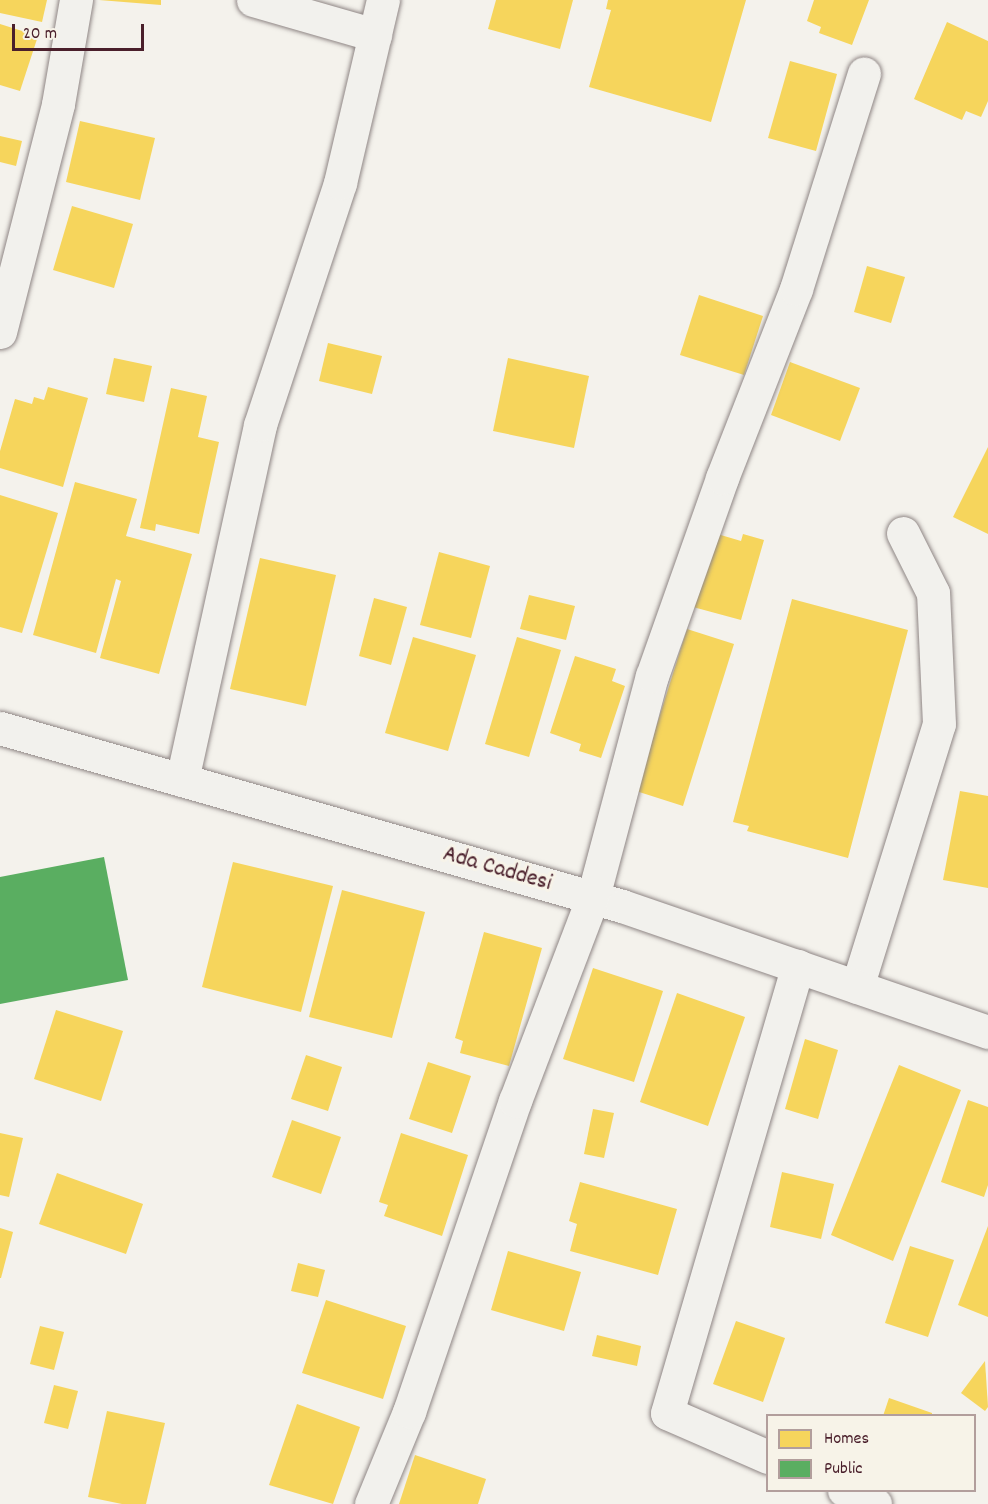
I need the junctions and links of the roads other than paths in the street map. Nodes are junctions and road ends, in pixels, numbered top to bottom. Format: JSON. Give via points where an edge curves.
{"nodes":[{"id":1,"x":76,"y":0,"type":"edge"},
{"id":2,"x":253,"y":0,"type":"edge"},
{"id":3,"x":382,"y":0,"type":"edge"},
{"id":4,"x":375,"y":34,"type":"junction"},
{"id":5,"x":864,"y":73,"type":"dead end"},
{"id":6,"x":0,"y":332,"type":"edge"},
{"id":7,"x":903,"y":533,"type":"dead end"},
{"id":8,"x":0,"y":728,"type":"edge"},
{"id":9,"x":182,"y":780,"type":"junction"},
{"id":10,"x":593,"y":897,"type":"junction"},
{"id":11,"x":798,"y":966,"type":"junction"},
{"id":12,"x":857,"y":987,"type":"junction"},
{"id":13,"x":988,"y":1032,"type":"edge"},
{"id":14,"x":766,"y":1456,"type":"edge"},
{"id":15,"x":846,"y":1492,"type":"edge"},
{"id":16,"x":371,"y":1504,"type":"edge"},
{"id":17,"x":875,"y":1504,"type":"edge"}],
"edges":[{"from":1,"to":6,"type":"street","via":[[58,104]]},
{"from":2,"to":4,"type":"street"},
{"from":3,"to":4,"type":"street"},
{"from":4,"to":9,"type":"street","via":[[340,183],[260,425]]},
{"from":5,"to":10,"type":"street","via":[[796,289],[722,478],[652,676]]},
{"from":7,"to":12,"type":"street","via":[[933,593],[939,724]]},
{"from":8,"to":9,"type":"street","name":"Ada Caddesi"},
{"from":9,"to":10,"type":"street","name":"Ada Caddesi"},
{"from":10,"to":11,"type":"street","name":"Ada Caddesi"},
{"from":10,"to":16,"type":"street","via":[[514,1101],[409,1412]]},
{"from":11,"to":12,"type":"street","name":"Ada Caddesi"},
{"from":11,"to":14,"type":"street","via":[[667,1413]]},
{"from":12,"to":13,"type":"street","name":"Ada Caddesi"},
{"from":15,"to":17,"type":"street"}]}
